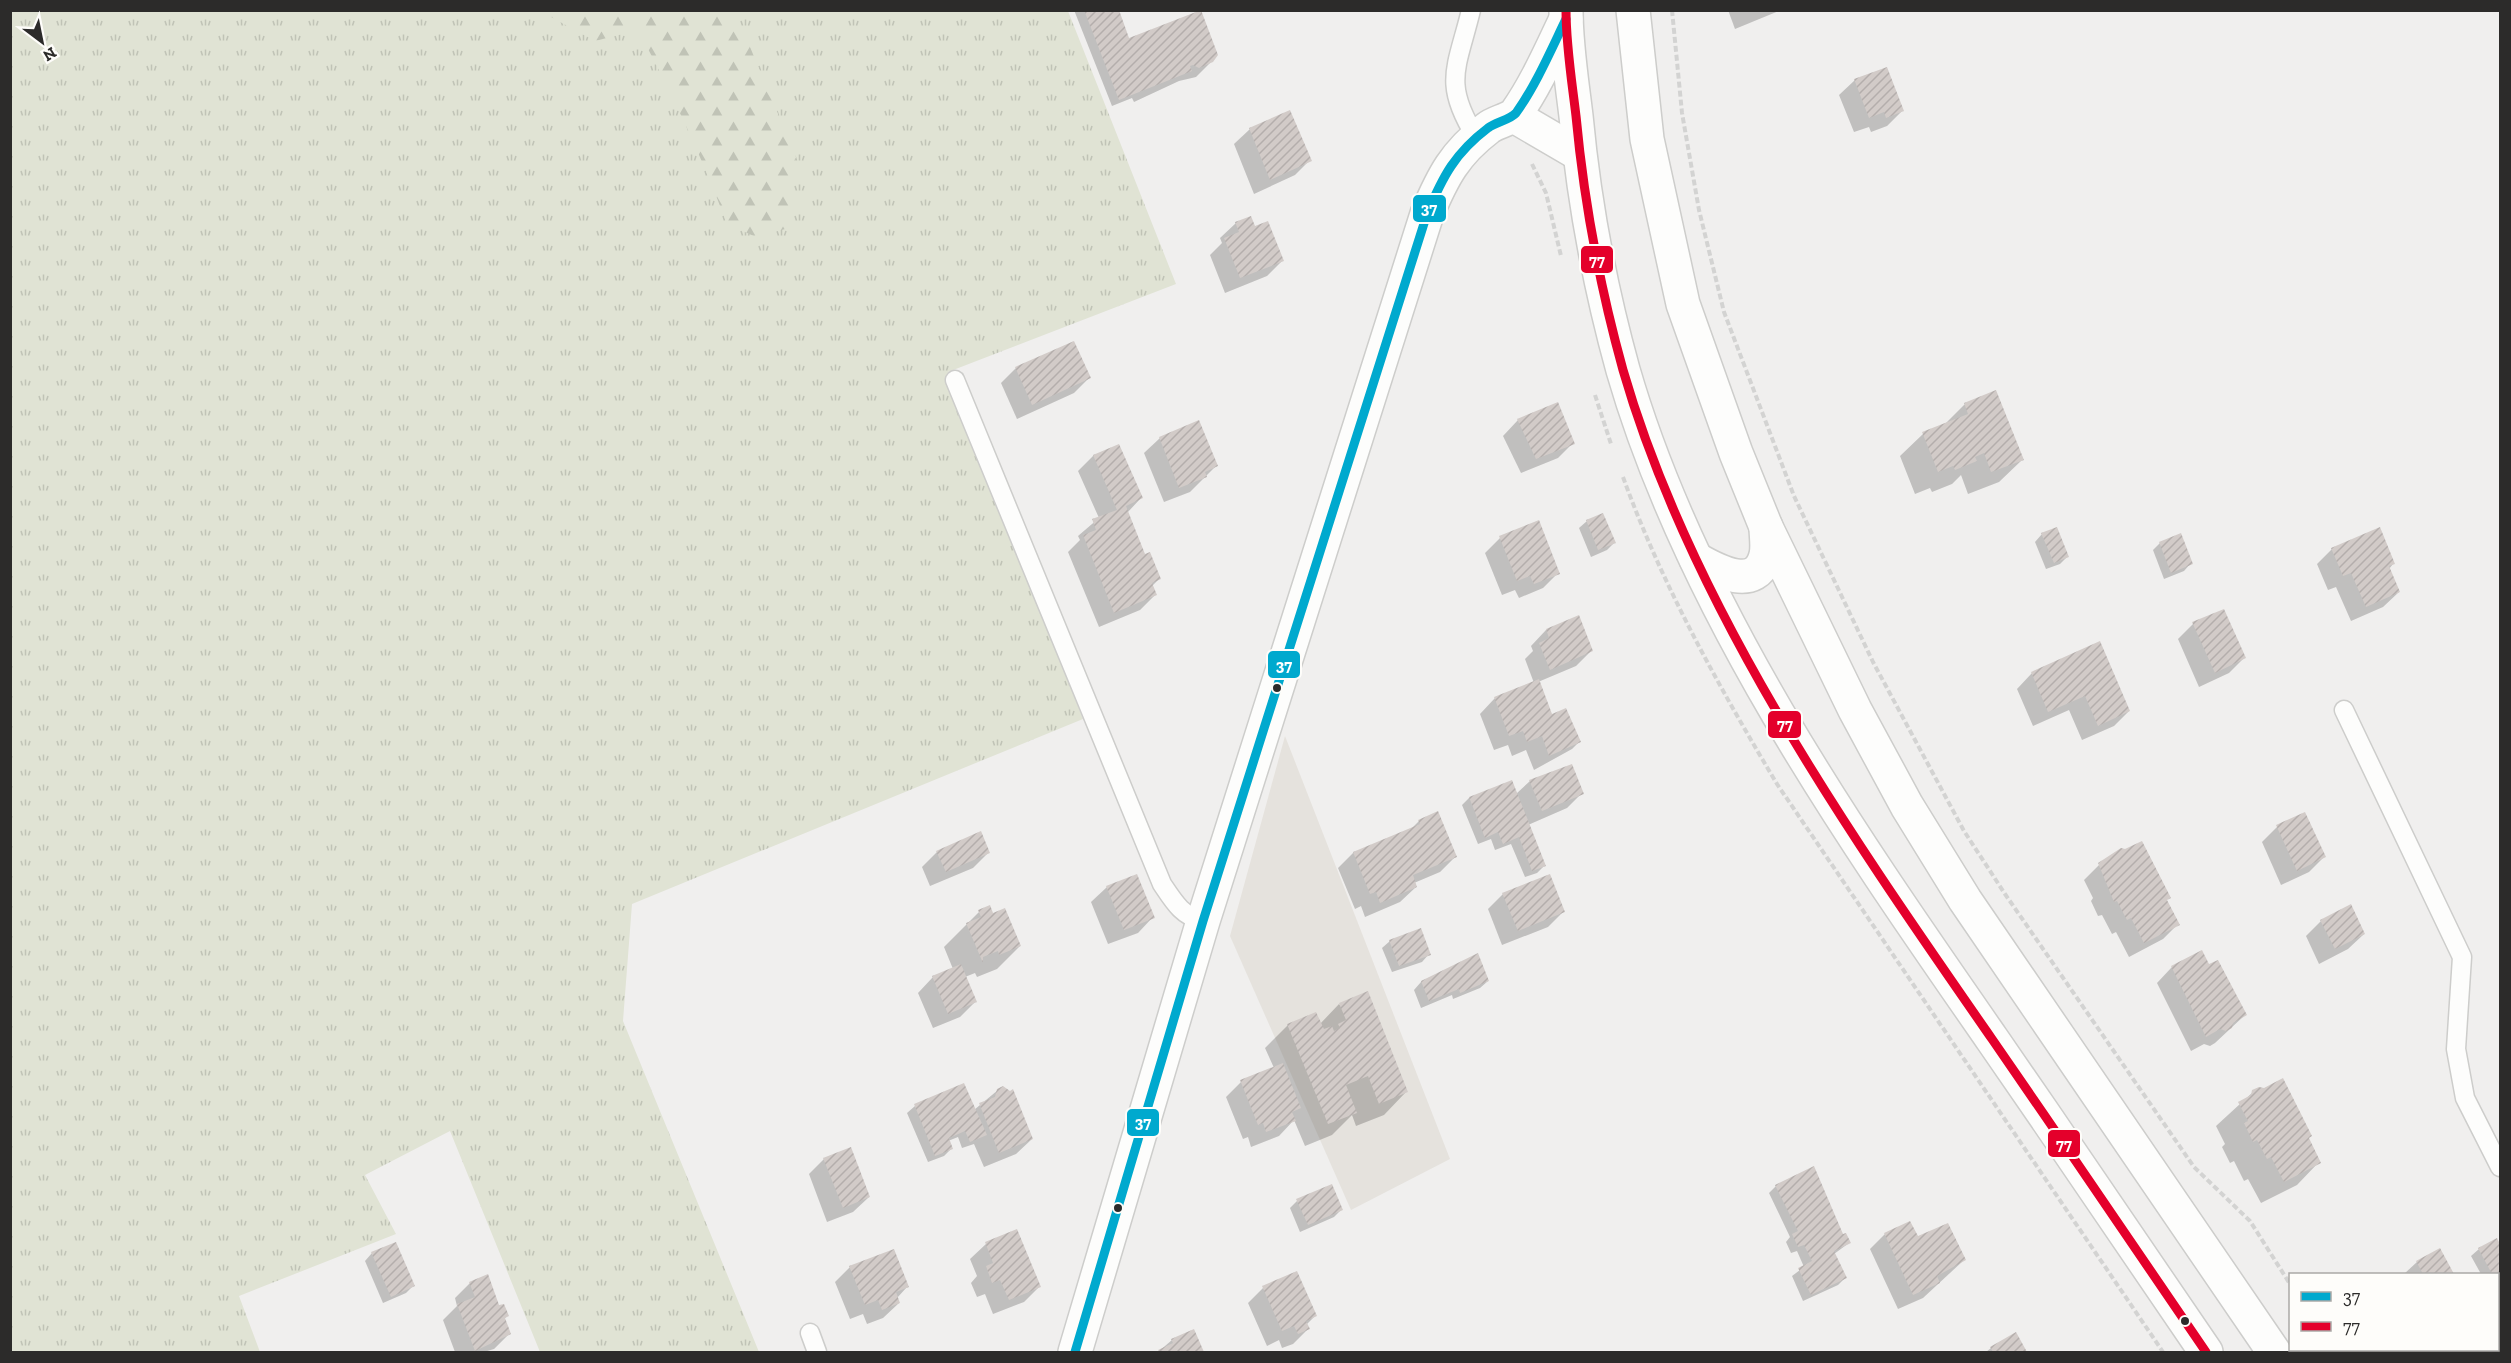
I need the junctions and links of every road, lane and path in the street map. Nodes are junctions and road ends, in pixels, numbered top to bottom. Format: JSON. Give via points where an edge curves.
{"nodes":[{"id":1,"x":1471,"y":10,"type":"edge"},
{"id":2,"x":1633,"y":10,"type":"edge"},
{"id":3,"x":1672,"y":10,"type":"edge"},
{"id":4,"x":1566,"y":15,"type":"edge"},
{"id":5,"x":1514,"y":116,"type":"junction"},
{"id":6,"x":1476,"y":137,"type":"junction"},
{"id":7,"x":1580,"y":154,"type":"junction"},
{"id":8,"x":955,"y":380,"type":"dead end"},
{"id":9,"x":1766,"y":526,"type":"junction"},
{"id":10,"x":1696,"y":559,"type":"junction"},
{"id":11,"x":2344,"y":710,"type":"dead end"},
{"id":12,"x":1203,"y":921,"type":"junction"},
{"id":13,"x":2500,"y":1167,"type":"edge"},
{"id":14,"x":2289,"y":1282,"type":"edge"},
{"id":15,"x":810,"y":1333,"type":"dead end"},
{"id":16,"x":817,"y":1353,"type":"edge"},
{"id":17,"x":1075,"y":1353,"type":"edge"},
{"id":18,"x":2206,"y":1353,"type":"edge"},
{"id":19,"x":2274,"y":1353,"type":"edge"}],
"edges":[{"from":1,"to":6,"type":"lane","via":[[1454,89]]},
{"from":2,"to":9,"type":"main road","via":[[1647,139],[1683,304]]},
{"from":3,"to":14,"type":"path","via":[[1685,135],[1698,210],[1724,312],[1794,496],[1873,662],[1964,831],[2005,894],[2194,1167],[2250,1221]]},
{"from":4,"to":5,"type":"main road","via":[[1542,69]]},
{"from":4,"to":7,"type":"main road"},
{"from":5,"to":6,"type":"main road","via":[[1492,124]]},
{"from":5,"to":7,"type":"main road"},
{"from":6,"to":12,"type":"main road","via":[[1446,171],[1427,214]]},
{"from":7,"to":10,"type":"main road","via":[[1604,295],[1624,372]]},
{"from":8,"to":12,"type":"lane","via":[[1162,884],[1188,918]]},
{"from":9,"to":10,"type":"main road","via":[[1766,556],[1756,572],[1739,578]]},
{"from":9,"to":19,"type":"main road","via":[[1855,710],[1947,872]]},
{"from":10,"to":18,"type":"main road","via":[[1744,652],[1885,885]]},
{"from":11,"to":13,"type":"lane","via":[[2462,957],[2456,1049],[2465,1098]]},
{"from":12,"to":17,"type":"main road"},
{"from":15,"to":16,"type":"lane"}]}
